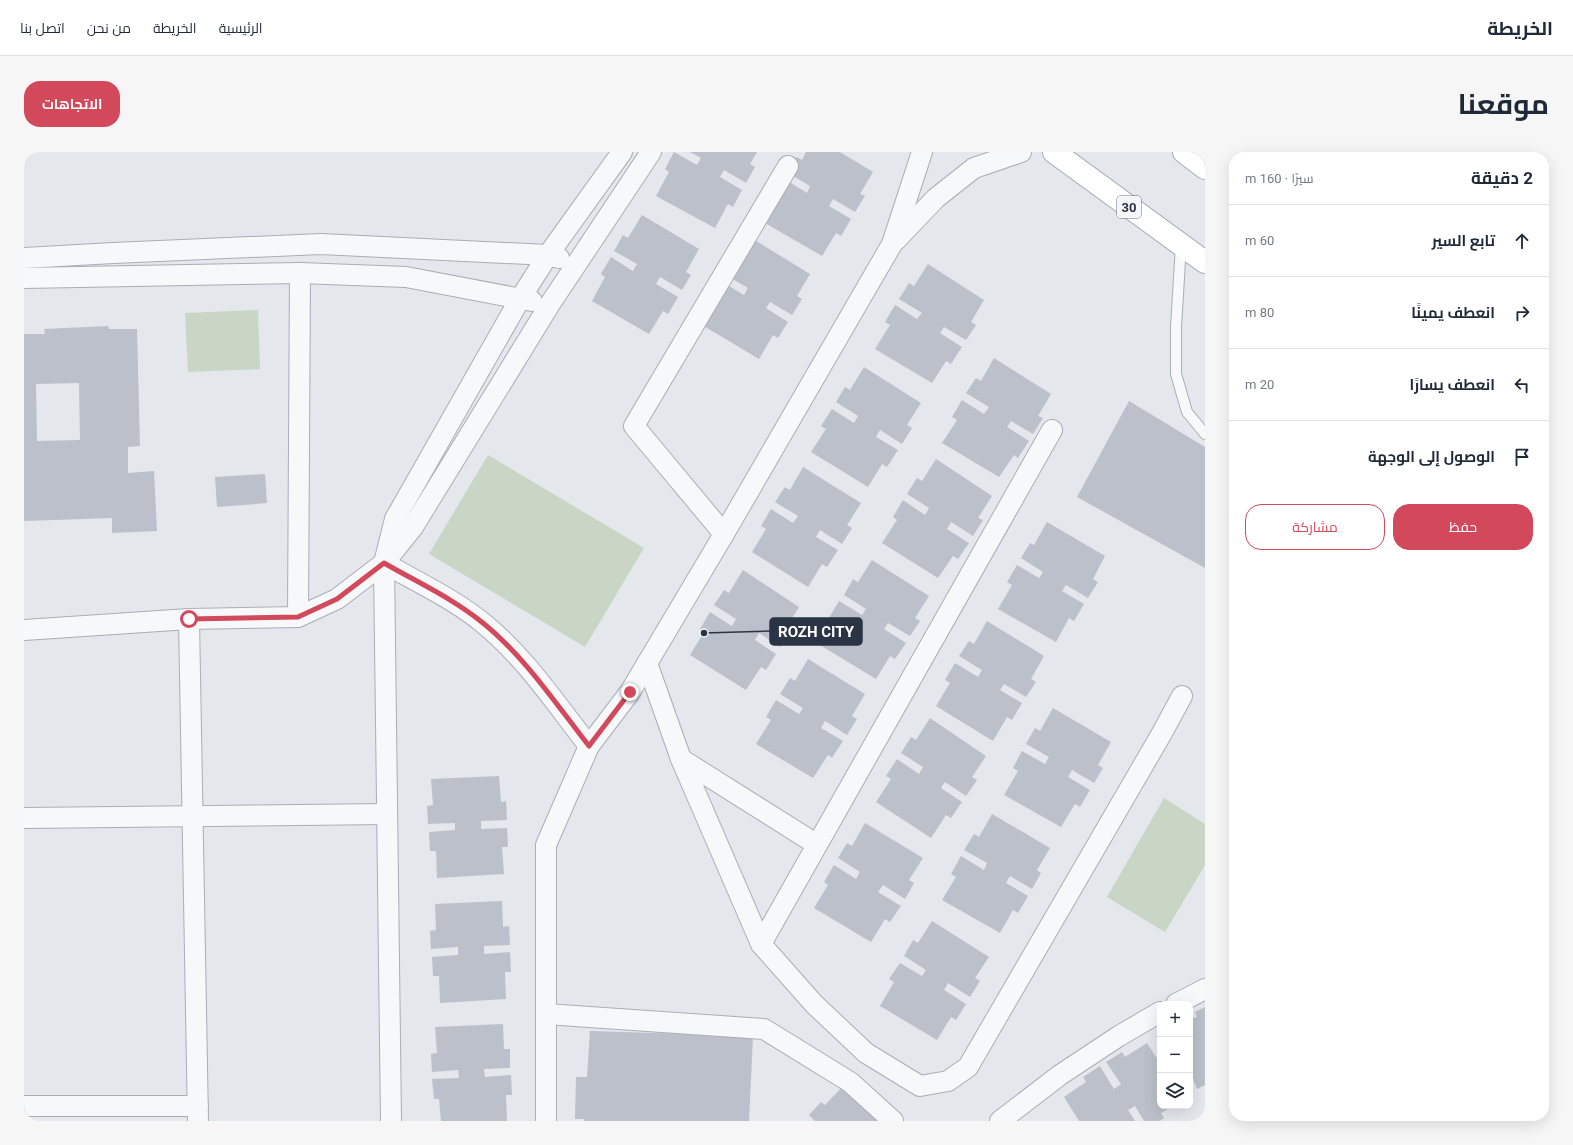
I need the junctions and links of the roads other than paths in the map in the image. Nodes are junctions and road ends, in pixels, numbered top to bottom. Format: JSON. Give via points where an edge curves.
{"nodes":[{"id":1,"x":622,"y":152,"type":"edge"},
{"id":2,"x":651,"y":152,"type":"edge"},
{"id":3,"x":922,"y":152,"type":"edge"},
{"id":4,"x":1021,"y":152,"type":"edge"},
{"id":5,"x":1054,"y":152,"type":"edge"},
{"id":6,"x":1184,"y":152,"type":"edge"},
{"id":7,"x":788,"y":166,"type":"dead end"},
{"id":8,"x":1205,"y":168,"type":"edge"},
{"id":9,"x":892,"y":244,"type":"junction"},
{"id":10,"x":1181,"y":245,"type":"junction"},
{"id":11,"x":548,"y":255,"type":"junction"},
{"id":12,"x":24,"y":258,"type":"edge"},
{"id":13,"x":577,"y":262,"type":"junction"},
{"id":14,"x":1205,"y":262,"type":"edge"},
{"id":15,"x":300,"y":273,"type":"junction"},
{"id":16,"x":24,"y":278,"type":"edge"},
{"id":17,"x":520,"y":299,"type":"junction"},
{"id":18,"x":550,"y":304,"type":"junction"},
{"id":19,"x":1052,"y":430,"type":"dead end"},
{"id":20,"x":1205,"y":434,"type":"edge"},
{"id":21,"x":724,"y":534,"type":"junction"},
{"id":22,"x":384,"y":563,"type":"junction"},
{"id":23,"x":298,"y":617,"type":"junction"},
{"id":24,"x":189,"y":619,"type":"junction"},
{"id":25,"x":24,"y":630,"type":"edge"},
{"id":26,"x":647,"y":663,"type":"junction"},
{"id":27,"x":1182,"y":696,"type":"dead end"},
{"id":28,"x":589,"y":746,"type":"junction"},
{"id":29,"x":682,"y":759,"type":"junction"},
{"id":30,"x":387,"y":814,"type":"junction"},
{"id":31,"x":193,"y":817,"type":"junction"},
{"id":32,"x":24,"y":818,"type":"edge"},
{"id":33,"x":816,"y":844,"type":"junction"},
{"id":34,"x":761,"y":944,"type":"junction"},
{"id":35,"x":1205,"y":990,"type":"edge"},
{"id":36,"x":1182,"y":1001,"type":"edge"},
{"id":37,"x":546,"y":1014,"type":"junction"},
{"id":38,"x":1157,"y":1014,"type":"edge"},
{"id":39,"x":24,"y":1106,"type":"edge"},
{"id":40,"x":198,"y":1114,"type":"edge"},
{"id":41,"x":391,"y":1121,"type":"edge"},
{"id":42,"x":546,"y":1121,"type":"edge"},
{"id":43,"x":893,"y":1121,"type":"edge"},
{"id":44,"x":1000,"y":1121,"type":"edge"}],
"edges":[{"from":1,"to":11,"type":"street"},
{"from":2,"to":13,"type":"street"},
{"from":3,"to":9,"type":"street"},
{"from":4,"to":9,"type":"street","via":[[974,168],[936,198]]},
{"from":5,"to":10,"type":"main road","number":"30"},
{"from":6,"to":8,"type":"main road"},
{"from":7,"to":21,"type":"street","via":[[634,426]]},
{"from":9,"to":21,"type":"street"},
{"from":10,"to":14,"type":"main road","number":"30"},
{"from":10,"to":20,"type":"lane","via":[[1176,374],[1187,412]]},
{"from":11,"to":12,"type":"street","via":[[321,244]]},
{"from":11,"to":13,"type":"street"},
{"from":11,"to":17,"type":"street"},
{"from":13,"to":18,"type":"street"},
{"from":15,"to":16,"type":"street"},
{"from":15,"to":17,"type":"street","via":[[406,277]]},
{"from":15,"to":23,"type":"street"},
{"from":17,"to":18,"type":"street"},
{"from":17,"to":22,"type":"street","via":[[395,519]]},
{"from":18,"to":22,"type":"street","via":[[413,527]]},
{"from":19,"to":33,"type":"street"},
{"from":21,"to":26,"type":"street"},
{"from":22,"to":23,"type":"street","via":[[337,599]]},
{"from":22,"to":28,"type":"street","via":[[466,610],[498,636],[541,683]]},
{"from":22,"to":30,"type":"street"},
{"from":23,"to":24,"type":"street"},
{"from":24,"to":25,"type":"street"},
{"from":24,"to":31,"type":"street"},
{"from":26,"to":28,"type":"street","via":[[630,692]]},
{"from":26,"to":29,"type":"street"},
{"from":27,"to":34,"type":"street","via":[[968,1067],[948,1081],[920,1086],[866,1053],[814,1004]]},
{"from":28,"to":37,"type":"street","via":[[546,845]]},
{"from":29,"to":33,"type":"street"},
{"from":29,"to":34,"type":"street"},
{"from":30,"to":31,"type":"street"},
{"from":30,"to":41,"type":"street"},
{"from":31,"to":32,"type":"street"},
{"from":31,"to":40,"type":"street"},
{"from":33,"to":34,"type":"street"},
{"from":35,"to":36,"type":"street"},
{"from":37,"to":42,"type":"street"},
{"from":37,"to":43,"type":"street","via":[[764,1029],[850,1082]]},
{"from":38,"to":44,"type":"street","via":[[1060,1075]]},
{"from":39,"to":40,"type":"street"}]}
